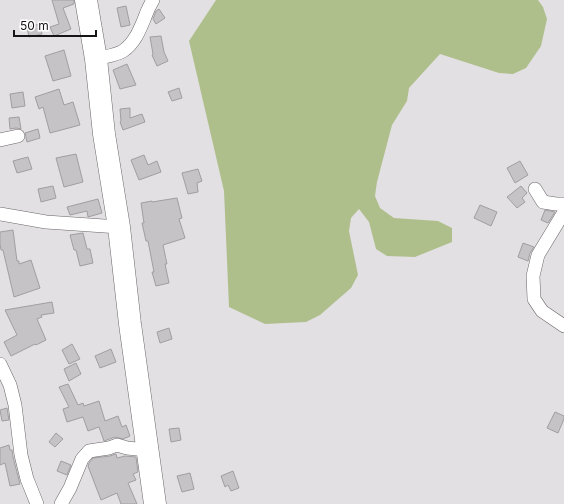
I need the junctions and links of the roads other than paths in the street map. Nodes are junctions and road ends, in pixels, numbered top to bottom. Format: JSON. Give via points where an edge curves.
{"nodes":[{"id":1,"x":86,"y":0,"type":"edge"},
{"id":2,"x":153,"y":0,"type":"edge"},
{"id":3,"x":96,"y":59,"type":"junction"},
{"id":4,"x":18,"y":136,"type":"dead end"},
{"id":5,"x":0,"y":140,"type":"edge"},
{"id":6,"x":535,"y":189,"type":"dead end"},
{"id":7,"x":564,"y":204,"type":"edge"},
{"id":8,"x":564,"y":212,"type":"edge"},
{"id":9,"x":0,"y":214,"type":"edge"},
{"id":10,"x":119,"y":227,"type":"junction"},
{"id":11,"x":564,"y":326,"type":"edge"},
{"id":12,"x":0,"y":364,"type":"edge"},
{"id":13,"x":147,"y":450,"type":"junction"},
{"id":14,"x":37,"y":504,"type":"edge"},
{"id":15,"x":61,"y":504,"type":"edge"},
{"id":16,"x":154,"y":504,"type":"edge"}],
"edges":[{"from":1,"to":3,"type":"highway"},
{"from":2,"to":3,"type":"street","via":[[130,45],[122,51]]},
{"from":3,"to":10,"type":"highway","via":[[104,134]]},
{"from":4,"to":5,"type":"street"},
{"from":6,"to":7,"type":"street","via":[[543,202]]},
{"from":8,"to":11,"type":"street","via":[[538,256],[533,276],[534,299],[542,311]]},
{"from":9,"to":10,"type":"street","via":[[46,222]]},
{"from":10,"to":13,"type":"highway"},
{"from":12,"to":14,"type":"street","via":[[10,385],[21,455]]},
{"from":13,"to":15,"type":"street","via":[[117,445],[89,451],[82,459]]},
{"from":13,"to":16,"type":"highway"}]}
